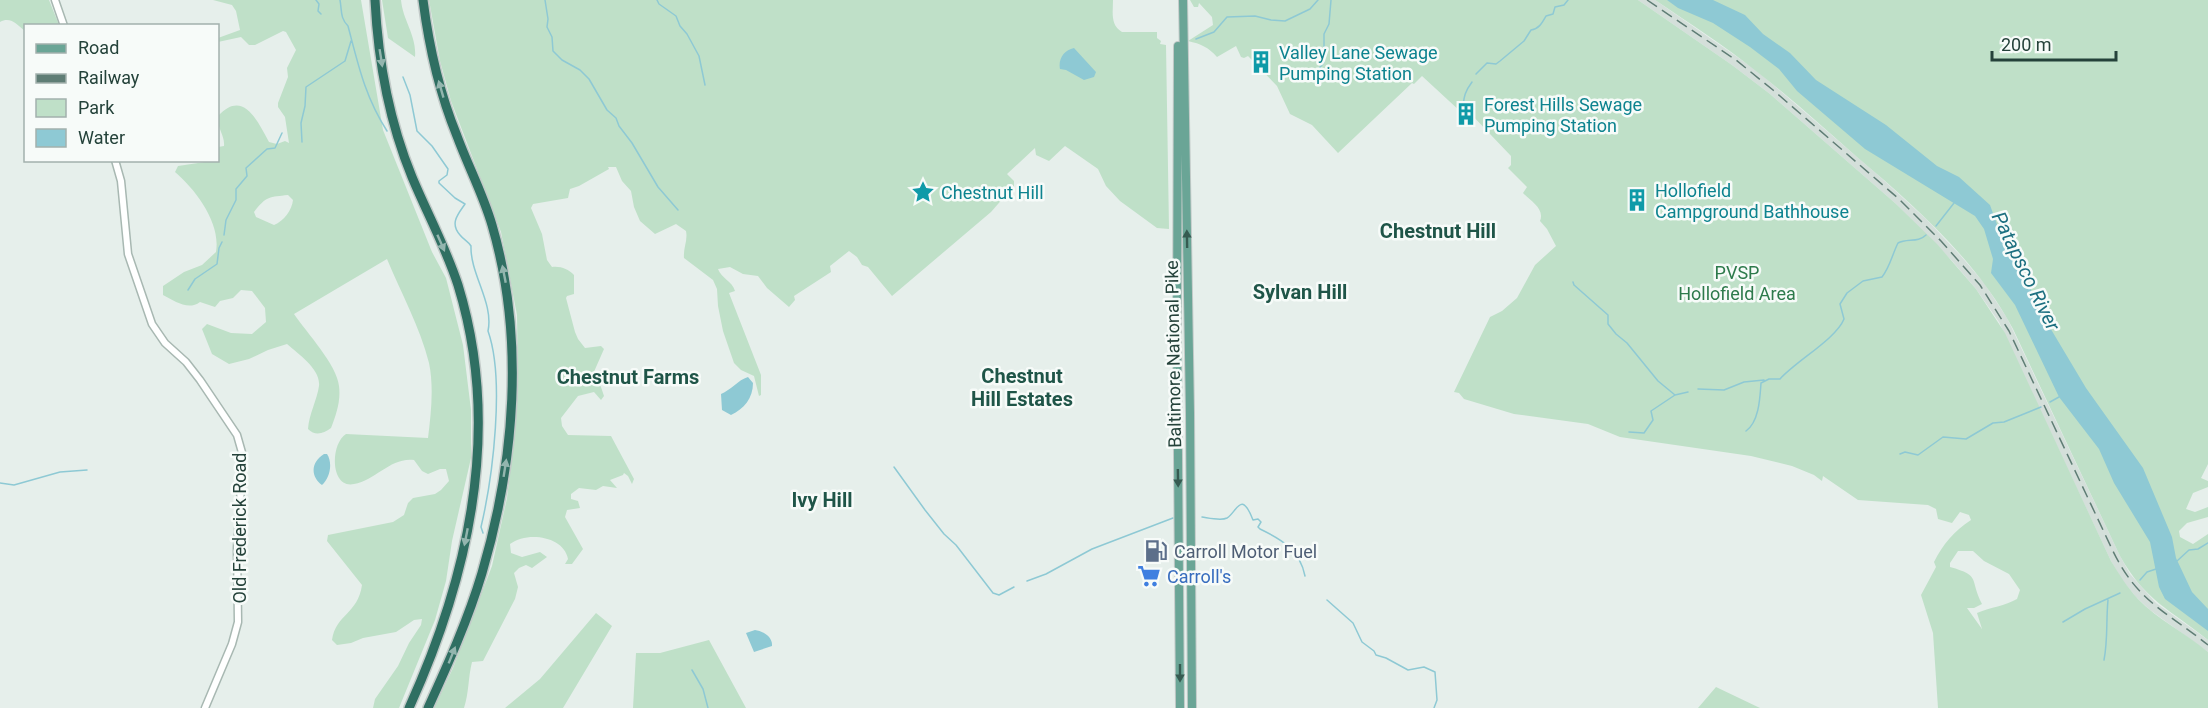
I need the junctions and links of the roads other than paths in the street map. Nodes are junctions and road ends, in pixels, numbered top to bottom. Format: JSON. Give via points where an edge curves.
{"nodes":[{"id":1,"x":55,"y":0,"type":"edge"},
{"id":2,"x":375,"y":0,"type":"edge"},
{"id":3,"x":423,"y":0,"type":"edge"},
{"id":4,"x":1178,"y":0,"type":"edge"},
{"id":5,"x":1183,"y":0,"type":"edge"},
{"id":6,"x":63,"y":24,"type":"edge"},
{"id":7,"x":116,"y":162,"type":"edge"},
{"id":8,"x":205,"y":708,"type":"edge"},
{"id":9,"x":409,"y":708,"type":"edge"},
{"id":10,"x":428,"y":708,"type":"edge"},
{"id":11,"x":1180,"y":708,"type":"edge"},
{"id":12,"x":1192,"y":708,"type":"edge"}],
"edges":[{"from":1,"to":6,"type":"street"},
{"from":2,"to":9,"type":"highway","one_way":true,"via":[[384,81],[394,124],[458,286],[478,393],[476,480],[461,566],[444,623]]},
{"from":10,"to":3,"type":"highway","one_way":true,"via":[[465,622],[490,544],[507,458],[513,366],[509,301],[501,257],[443,97]]},
{"from":4,"to":11,"type":"main road","name":"Baltimore National Pike","one_way":true},
{"from":12,"to":5,"type":"main road","name":"Baltimore National Pike","one_way":true},
{"from":7,"to":8,"type":"street","name":"Old Frederick Road","via":[[128,254],[152,324],[207,389],[237,435],[243,456],[237,548],[238,622]]}]}
